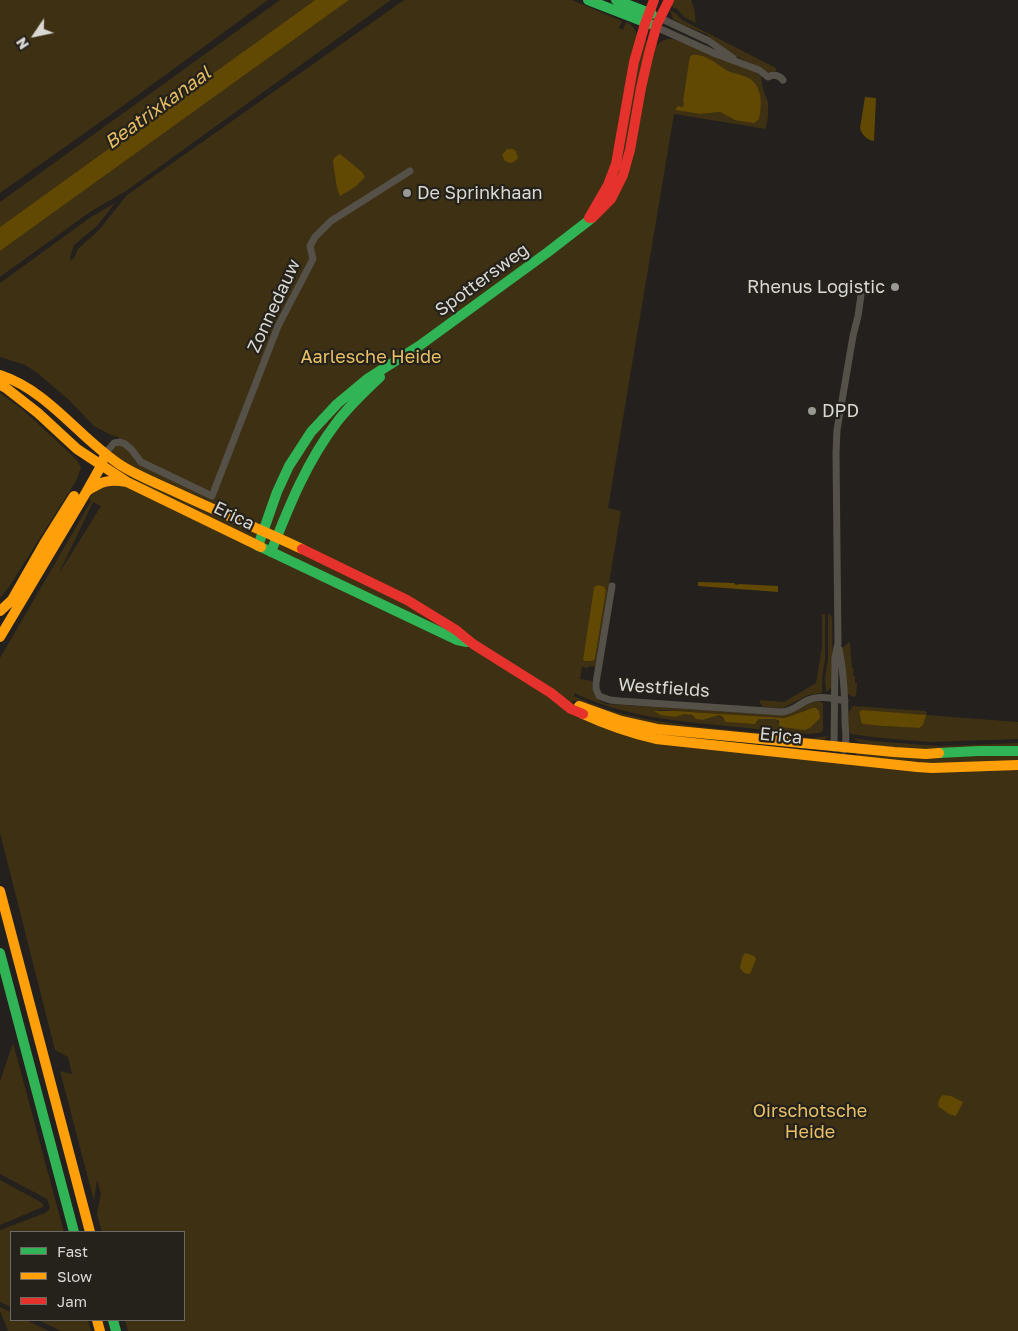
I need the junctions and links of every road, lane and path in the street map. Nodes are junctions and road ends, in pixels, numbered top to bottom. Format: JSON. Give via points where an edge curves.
{"nodes":[{"id":1,"x":588,"y":0,"type":"edge"},
{"id":2,"x":616,"y":0,"type":"edge"},
{"id":3,"x":654,"y":0,"type":"edge"},
{"id":4,"x":669,"y":0,"type":"edge"},
{"id":5,"x":646,"y":17,"type":"junction"},
{"id":6,"x":658,"y":22,"type":"junction"},
{"id":7,"x":783,"y":80,"type":"dead end"},
{"id":8,"x":410,"y":171,"type":"dead end"},
{"id":9,"x":588,"y":221,"type":"junction"},
{"id":10,"x":861,"y":295,"type":"dead end"},
{"id":11,"x":393,"y":364,"type":"junction"},
{"id":12,"x":0,"y":375,"type":"edge"},
{"id":13,"x":0,"y":385,"type":"edge"},
{"id":14,"x":105,"y":454,"type":"junction"},
{"id":15,"x":98,"y":464,"type":"junction"},
{"id":16,"x":127,"y":482,"type":"junction"},
{"id":17,"x":87,"y":491,"type":"junction"},
{"id":18,"x":212,"y":496,"type":"joint"},
{"id":19,"x":263,"y":530,"type":"junction"},
{"id":20,"x":277,"y":537,"type":"junction"},
{"id":21,"x":258,"y":546,"type":"junction"},
{"id":22,"x":271,"y":552,"type":"junction"},
{"id":23,"x":612,"y":586,"type":"dead end"},
{"id":24,"x":0,"y":611,"type":"edge"},
{"id":25,"x":0,"y":636,"type":"edge"},
{"id":26,"x":838,"y":643,"type":"junction"},
{"id":27,"x":473,"y":644,"type":"junction"},
{"id":28,"x":551,"y":693,"type":"junction"},
{"id":29,"x":835,"y":698,"type":"junction"},
{"id":30,"x":845,"y":701,"type":"junction"},
{"id":31,"x":833,"y":747,"type":"junction"},
{"id":32,"x":845,"y":748,"type":"junction"},
{"id":33,"x":1018,"y":751,"type":"edge"},
{"id":34,"x":838,"y":758,"type":"junction"},
{"id":35,"x":1018,"y":765,"type":"edge"},
{"id":36,"x":0,"y":891,"type":"edge"},
{"id":37,"x":0,"y":953,"type":"edge"},
{"id":38,"x":74,"y":1231,"type":"edge"},
{"id":39,"x":90,"y":1231,"type":"edge"}],
"edges":[{"from":1,"to":5,"type":"main road"},
{"from":2,"to":5,"type":"main road"},
{"from":3,"to":5,"type":"main road","name":"Spottersweg"},
{"from":4,"to":6,"type":"main road","name":"Spottersweg"},
{"from":5,"to":6,"type":"main road"},
{"from":5,"to":9,"type":"main road","name":"Spottersweg","via":[[626,98],[613,172]]},
{"from":6,"to":7,"type":"street","via":[[710,41],[737,61],[768,77],[774,75]]},
{"from":6,"to":9,"type":"main road","name":"Spottersweg","via":[[639,97],[627,164],[612,197]]},
{"from":8,"to":18,"type":"street","name":"Zonnedauw","via":[[331,221],[315,237],[310,246],[312,259],[278,326]]},
{"from":9,"to":11,"type":"main road","name":"Spottersweg"},
{"from":10,"to":26,"type":"street","via":[[837,430]]},
{"from":11,"to":19,"type":"main road","name":"Spottersweg","via":[[350,393],[314,429],[289,466]]},
{"from":11,"to":20,"type":"main road","name":"Spottersweg","via":[[359,397],[321,444]]},
{"from":12,"to":14,"type":"main road","name":"Erica","via":[[42,397]]},
{"from":13,"to":15,"type":"main road","name":"Erica","via":[[38,412]]},
{"from":14,"to":15,"type":"main road"},
{"from":14,"to":18,"type":"street","name":"Erica","via":[[120,442],[131,448],[141,462]]},
{"from":14,"to":19,"type":"main road","name":"Erica","via":[[153,482]]},
{"from":15,"to":16,"type":"main road","name":"Erica"},
{"from":15,"to":17,"type":"main road"},
{"from":15,"to":24,"type":"main road","via":[[44,544],[12,600]]},
{"from":16,"to":17,"type":"main road","via":[[106,480]]},
{"from":16,"to":21,"type":"main road","name":"Erica"},
{"from":17,"to":25,"type":"main road"},
{"from":19,"to":20,"type":"main road","name":"Erica"},
{"from":19,"to":21,"type":"main road","name":"Spottersweg"},
{"from":20,"to":22,"type":"main road","name":"Spottersweg"},
{"from":20,"to":27,"type":"main road","name":"Erica","via":[[407,600]]},
{"from":21,"to":22,"type":"main road","name":"Erica"},
{"from":22,"to":27,"type":"main road","name":"Erica","via":[[457,640]]},
{"from":23,"to":29,"type":"street","name":"Westfields","via":[[596,683],[599,696],[620,701],[782,712],[814,698]]},
{"from":26,"to":29,"type":"street"},
{"from":26,"to":30,"type":"street"},
{"from":27,"to":28,"type":"main road","name":"Erica"},
{"from":28,"to":31,"type":"main road","name":"Erica","via":[[591,711],[636,725]]},
{"from":28,"to":34,"type":"main road","name":"Erica","via":[[571,709],[588,717],[649,737]]},
{"from":29,"to":30,"type":"street","name":"Westfields"},
{"from":29,"to":31,"type":"street"},
{"from":30,"to":32,"type":"street"},
{"from":31,"to":32,"type":"main road","name":"Erica"},
{"from":31,"to":34,"type":"street"},
{"from":32,"to":33,"type":"main road","name":"Erica","via":[[926,754]]},
{"from":32,"to":34,"type":"street"},
{"from":34,"to":35,"type":"main road","name":"Erica","via":[[932,768]]},
{"from":36,"to":39,"type":"main road"},
{"from":37,"to":38,"type":"main road"}]}
